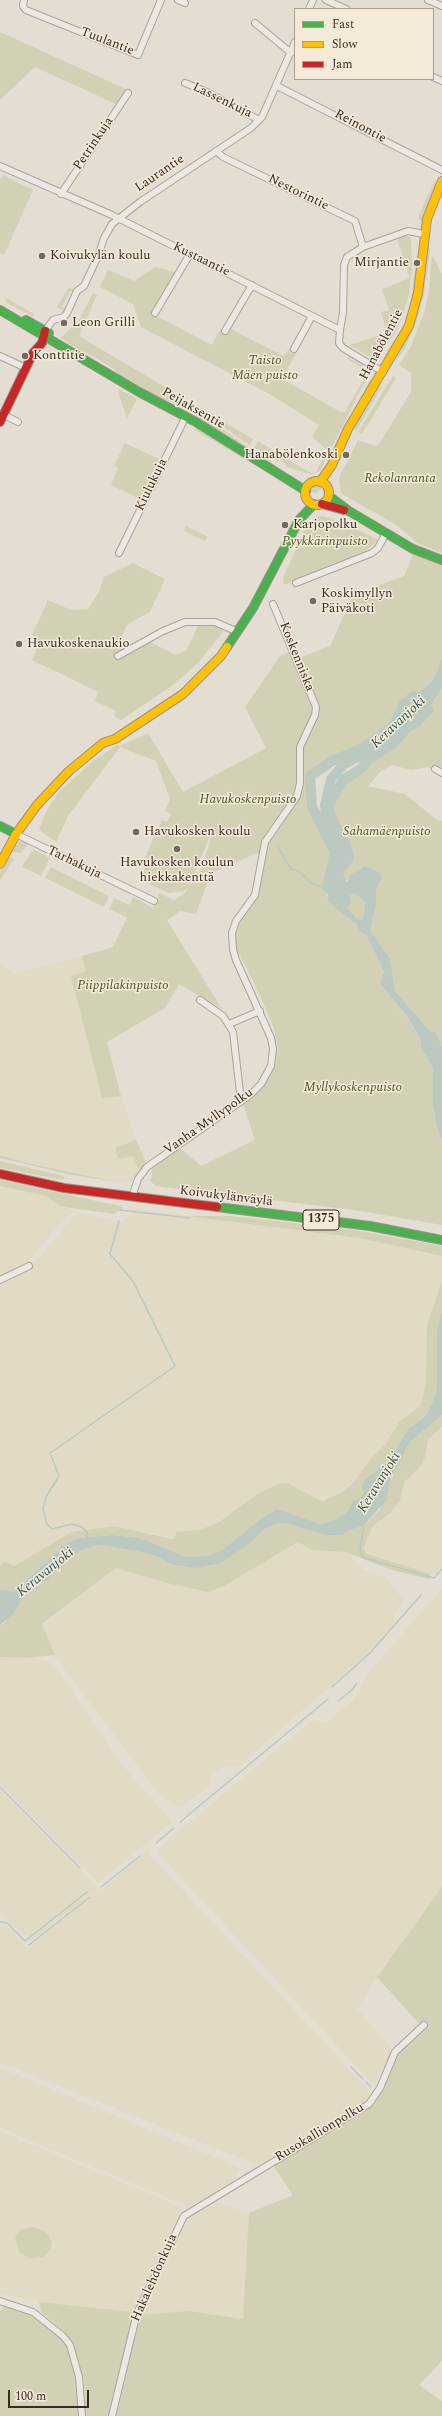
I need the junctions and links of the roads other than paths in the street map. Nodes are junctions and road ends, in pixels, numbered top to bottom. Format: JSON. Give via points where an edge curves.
{"nodes":[{"id":1,"x":161,"y":0,"type":"edge"},
{"id":2,"x":178,"y":0,"type":"edge"},
{"id":3,"x":326,"y":0,"type":"edge"},
{"id":4,"x":428,"y":0,"type":"edge"},
{"id":5,"x":24,"y":3,"type":"edge"},
{"id":6,"x":185,"y":3,"type":"dead end"},
{"id":7,"x":442,"y":6,"type":"edge"},
{"id":8,"x":344,"y":8,"type":"edge"},
{"id":9,"x":255,"y":22,"type":"dead end"},
{"id":10,"x":294,"y":45,"type":"edge"},
{"id":11,"x":291,"y":53,"type":"junction"},
{"id":12,"x":185,"y":83,"type":"dead end"},
{"id":13,"x":277,"y":86,"type":"junction"},
{"id":14,"x":128,"y":93,"type":"dead end"},
{"id":15,"x":259,"y":120,"type":"junction"},
{"id":16,"x":216,"y":151,"type":"junction"},
{"id":17,"x":0,"y":166,"type":"edge"},
{"id":18,"x":442,"y":170,"type":"edge"},
{"id":19,"x":442,"y":181,"type":"edge"},
{"id":20,"x":61,"y":194,"type":"junction"},
{"id":21,"x":119,"y":219,"type":"junction"},
{"id":22,"x":424,"y":234,"type":"junction"},
{"id":23,"x":363,"y":247,"type":"junction"},
{"id":24,"x":190,"y":254,"type":"junction"},
{"id":25,"x":252,"y":285,"type":"junction"},
{"id":26,"x":0,"y":309,"type":"edge"},
{"id":27,"x":155,"y":313,"type":"dead end"},
{"id":28,"x":312,"y":316,"type":"junction"},
{"id":29,"x":340,"y":330,"type":"junction"},
{"id":30,"x":225,"y":331,"type":"dead end"},
{"id":31,"x":43,"y":334,"type":"junction"},
{"id":32,"x":294,"y":349,"type":"dead end"},
{"id":33,"x":0,"y":356,"type":"edge"},
{"id":34,"x":26,"y":368,"type":"junction"},
{"id":35,"x":383,"y":372,"type":"junction"},
{"id":36,"x":186,"y":416,"type":"junction"},
{"id":37,"x":2,"y":418,"type":"edge"},
{"id":38,"x":18,"y":422,"type":"dead end"},
{"id":39,"x":332,"y":465,"type":"junction"},
{"id":40,"x":288,"y":478,"type":"junction"},
{"id":41,"x":316,"y":483,"type":"junction"},
{"id":42,"x":328,"y":492,"type":"junction"},
{"id":43,"x":306,"y":494,"type":"junction"},
{"id":44,"x":314,"y":504,"type":"junction"},
{"id":45,"x":322,"y":504,"type":"junction"},
{"id":46,"x":348,"y":511,"type":"junction"},
{"id":47,"x":299,"y":520,"type":"junction"},
{"id":48,"x":386,"y":533,"type":"junction"},
{"id":49,"x":119,"y":553,"type":"dead end"},
{"id":50,"x":442,"y":560,"type":"edge"},
{"id":51,"x":296,"y":583,"type":"dead end"},
{"id":52,"x":273,"y":604,"type":"dead end"},
{"id":53,"x":238,"y":632,"type":"junction"},
{"id":54,"x":118,"y":656,"type":"dead end"},
{"id":55,"x":316,"y":712,"type":"joint"},
{"id":56,"x":436,"y":769,"type":"dead end"},
{"id":57,"x":442,"y":773,"type":"edge"},
{"id":58,"x":0,"y":826,"type":"edge"},
{"id":59,"x":16,"y":834,"type":"junction"},
{"id":60,"x":0,"y":864,"type":"edge"},
{"id":61,"x":154,"y":901,"type":"dead end"},
{"id":62,"x":200,"y":1000,"type":"dead end"},
{"id":63,"x":260,"y":1011,"type":"junction"},
{"id":64,"x":229,"y":1024,"type":"junction"},
{"id":65,"x":241,"y":1101,"type":"junction"},
{"id":66,"x":2,"y":1175,"type":"edge"},
{"id":67,"x":132,"y":1197,"type":"junction"},
{"id":68,"x":442,"y":1240,"type":"edge"},
{"id":69,"x":29,"y":1266,"type":"dead end"},
{"id":70,"x":0,"y":1280,"type":"edge"},
{"id":71,"x":424,"y":2025,"type":"dead end"},
{"id":72,"x":187,"y":2213,"type":"joint"},
{"id":73,"x":0,"y":2301,"type":"edge"},
{"id":74,"x":82,"y":2416,"type":"edge"},
{"id":75,"x":112,"y":2416,"type":"edge"}],
"edges":[{"from":1,"to":5,"type":"street","name":"Tuulantie","via":[[138,55],[26,10]]},
{"from":2,"to":6,"type":"street"},
{"from":3,"to":8,"type":"street"},
{"from":4,"to":7,"type":"street"},
{"from":9,"to":11,"type":"street"},
{"from":10,"to":11,"type":"street","name":"Laurantie"},
{"from":11,"to":13,"type":"street","name":"Laurantie"},
{"from":12,"to":15,"type":"street","name":"Lassenkuja"},
{"from":13,"to":15,"type":"street","name":"Laurantie"},
{"from":13,"to":18,"type":"street","name":"Reinontie"},
{"from":14,"to":20,"type":"street","name":"Petrinkuja"},
{"from":15,"to":16,"type":"street","name":"Laurantie"},
{"from":16,"to":21,"type":"street","name":"Laurantie"},
{"from":16,"to":23,"type":"street","name":"Nestorintie","via":[[223,157],[355,221]]},
{"from":17,"to":20,"type":"street","name":"Kustaantie"},
{"from":19,"to":22,"type":"main road","name":"Hanabölentie"},
{"from":20,"to":21,"type":"street","name":"Kustaantie"},
{"from":21,"to":24,"type":"street","name":"Kustaantie"},
{"from":21,"to":31,"type":"street","name":"Laurantie","via":[[104,238],[84,286],[77,291],[67,313],[64,317],[53,320]]},
{"from":22,"to":23,"type":"street","via":[[408,231]]},
{"from":22,"to":35,"type":"main road","name":"Hanabölentie","via":[[420,280],[413,313]]},
{"from":23,"to":29,"type":"street","via":[[345,260]]},
{"from":24,"to":25,"type":"street","name":"Kustaantie"},
{"from":24,"to":27,"type":"street"},
{"from":25,"to":28,"type":"street","name":"Kustaantie"},
{"from":25,"to":30,"type":"street"},
{"from":26,"to":31,"type":"main road","name":"Peijaksentie"},
{"from":28,"to":29,"type":"street","name":"Kustaantie"},
{"from":28,"to":32,"type":"street"},
{"from":29,"to":35,"type":"street","via":[[339,343],[343,348]]},
{"from":31,"to":34,"type":"main road","name":"Laurantie"},
{"from":31,"to":36,"type":"main road","name":"Peijaksentie","via":[[139,392]]},
{"from":33,"to":34,"type":"street"},
{"from":34,"to":37,"type":"main road","name":"Laurantie"},
{"from":35,"to":39,"type":"main road","name":"Hanabölentie","via":[[348,429]]},
{"from":36,"to":40,"type":"main road","name":"Peijaksentie"},
{"from":36,"to":49,"type":"street","name":"Kiulukuja"},
{"from":37,"to":38,"type":"street"},
{"from":39,"to":41,"type":"main road","name":"Hanabölentie"},
{"from":39,"to":42,"type":"main road","name":"Hanabölentie"},
{"from":40,"to":41,"type":"main road","name":"Peijaksentie"},
{"from":40,"to":43,"type":"main road","name":"Peijaksentie"},
{"from":41,"to":42,"type":"main road"},
{"from":41,"to":43,"type":"main road","name":"Hanabölentie"},
{"from":42,"to":45,"type":"main road"},
{"from":42,"to":46,"type":"main road"},
{"from":43,"to":44,"type":"main road","name":"Peijaksentie"},
{"from":43,"to":47,"type":"main road"},
{"from":44,"to":45,"type":"main road"},
{"from":44,"to":47,"type":"main road"},
{"from":45,"to":46,"type":"main road"},
{"from":46,"to":48,"type":"main road"},
{"from":47,"to":53,"type":"main road"},
{"from":48,"to":50,"type":"main road","via":[[413,549]]},
{"from":48,"to":51,"type":"street","via":[[378,548],[372,553]]},
{"from":52,"to":55,"type":"street","name":"Koskenniska","via":[[315,703]]},
{"from":53,"to":54,"type":"street","via":[[215,622],[185,622]]},
{"from":53,"to":59,"type":"main road","via":[[216,660],[182,694],[85,756],[52,788]]},
{"from":55,"to":63,"type":"street","name":"Vanha Myllypolku","via":[[300,747],[300,783],[297,796],[265,842],[255,895],[236,921],[232,933],[236,960]]},
{"from":56,"to":57,"type":"street"},
{"from":58,"to":59,"type":"main road"},
{"from":59,"to":60,"type":"main road"},
{"from":59,"to":61,"type":"street","name":"Tarhakuja"},
{"from":62,"to":64,"type":"street","via":[[223,1016]]},
{"from":63,"to":64,"type":"street"},
{"from":63,"to":65,"type":"street","name":"Vanha Myllypolku","via":[[271,1038],[271,1066],[261,1084]]},
{"from":64,"to":65,"type":"street","via":[[236,1047]]},
{"from":65,"to":67,"type":"street","name":"Vanha Myllypolku","via":[[147,1167],[138,1179]]},
{"from":66,"to":67,"type":"main road","name":"Koivukylänväylä","number":"1375","via":[[64,1188]]},
{"from":67,"to":68,"type":"main road","name":"Koivukylänväylä","number":"1375","via":[[370,1226]]},
{"from":69,"to":70,"type":"street"},
{"from":71,"to":72,"type":"street","name":"Rusokallionpolku","via":[[395,2052],[380,2088],[369,2104]]},
{"from":72,"to":75,"type":"street","name":"Hakalehdonkuja","via":[[180,2221],[137,2313]]},
{"from":73,"to":74,"type":"street","via":[[33,2312],[64,2336],[70,2345],[80,2377]]}]}
